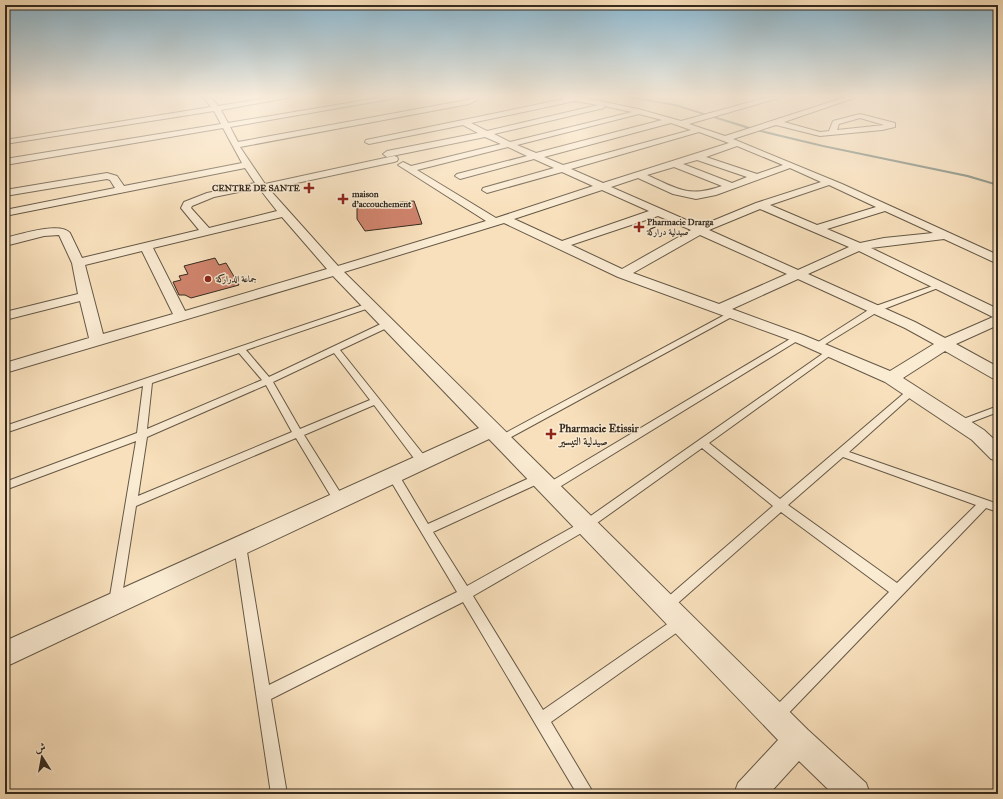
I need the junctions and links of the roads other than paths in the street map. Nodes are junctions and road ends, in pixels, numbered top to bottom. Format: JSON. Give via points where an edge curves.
{"nodes":[{"id":1,"x":46,"y":134,"type":"edge"},
{"id":2,"x":175,"y":134,"type":"edge"},
{"id":3,"x":230,"y":134,"type":"edge"},
{"id":4,"x":293,"y":134,"type":"edge"},
{"id":5,"x":357,"y":134,"type":"edge"},
{"id":6,"x":397,"y":134,"type":"edge"},
{"id":7,"x":485,"y":134,"type":"edge"},
{"id":8,"x":486,"y":134,"type":"edge"},
{"id":9,"x":550,"y":134,"type":"edge"},
{"id":10,"x":607,"y":134,"type":"edge"},
{"id":11,"x":619,"y":134,"type":"edge"},
{"id":12,"x":684,"y":134,"type":"edge"},
{"id":13,"x":711,"y":134,"type":"edge"},
{"id":14,"x":748,"y":134,"type":"edge"},
{"id":15,"x":612,"y":136,"type":"junction"},
{"id":16,"x":362,"y":138,"type":"junction"},
{"id":17,"x":739,"y":139,"type":"junction"},
{"id":18,"x":5,"y":142,"type":"edge"},
{"id":19,"x":510,"y":144,"type":"junction"},
{"id":20,"x":235,"y":145,"type":"junction"},
{"id":21,"x":643,"y":146,"type":"junction"},
{"id":22,"x":657,"y":151,"type":"dead end"},
{"id":23,"x":536,"y":156,"type":"junction"},
{"id":24,"x":390,"y":157,"type":"junction"},
{"id":25,"x":698,"y":157,"type":"junction"},
{"id":26,"x":676,"y":161,"type":"junction"},
{"id":27,"x":5,"y":162,"type":"edge"},
{"id":28,"x":247,"y":165,"type":"junction"},
{"id":29,"x":791,"y":165,"type":"junction"},
{"id":30,"x":562,"y":168,"type":"junction"},
{"id":31,"x":409,"y":169,"type":"junction"},
{"id":32,"x":638,"y":175,"type":"junction"},
{"id":33,"x":460,"y":176,"type":"dead end"},
{"id":34,"x":756,"y":177,"type":"junction"},
{"id":35,"x":830,"y":182,"type":"junction"},
{"id":36,"x":262,"y":186,"type":"junction"},
{"id":37,"x":603,"y":186,"type":"junction"},
{"id":38,"x":731,"y":186,"type":"junction"},
{"id":39,"x":121,"y":190,"type":"junction"},
{"id":40,"x":487,"y":190,"type":"dead end"},
{"id":41,"x":5,"y":193,"type":"edge"},
{"id":42,"x":760,"y":205,"type":"junction"},
{"id":43,"x":885,"y":207,"type":"junction"},
{"id":44,"x":658,"y":212,"type":"junction"},
{"id":45,"x":5,"y":213,"type":"edge"},
{"id":46,"x":284,"y":213,"type":"junction"},
{"id":47,"x":499,"y":221,"type":"junction"},
{"id":48,"x":817,"y":229,"type":"junction"},
{"id":49,"x":700,"y":230,"type":"junction"},
{"id":50,"x":206,"y":232,"type":"junction"},
{"id":51,"x":948,"y":235,"type":"junction"},
{"id":52,"x":5,"y":242,"type":"edge"},
{"id":53,"x":560,"y":245,"type":"junction"},
{"id":54,"x":146,"y":247,"type":"junction"},
{"id":55,"x":859,"y":247,"type":"junction"},
{"id":56,"x":998,"y":260,"type":"edge"},
{"id":57,"x":78,"y":263,"type":"junction"},
{"id":58,"x":335,"y":271,"type":"junction"},
{"id":59,"x":623,"y":274,"type":"junction"},
{"id":60,"x":798,"y":274,"type":"junction"},
{"id":61,"x":941,"y":285,"type":"junction"},
{"id":62,"x":85,"y":296,"type":"junction"},
{"id":63,"x":369,"y":305,"type":"junction"},
{"id":64,"x":876,"y":309,"type":"junction"},
{"id":65,"x":727,"y":311,"type":"junction"},
{"id":66,"x":998,"y":314,"type":"edge"},
{"id":67,"x":5,"y":316,"type":"edge"},
{"id":68,"x":181,"y":316,"type":"junction"},
{"id":69,"x":998,"y":320,"type":"edge"},
{"id":70,"x":388,"y":324,"type":"junction"},
{"id":71,"x":798,"y":338,"type":"junction"},
{"id":72,"x":97,"y":341,"type":"junction"},
{"id":73,"x":945,"y":344,"type":"junction"},
{"id":74,"x":816,"y":346,"type":"junction"},
{"id":75,"x":335,"y":349,"type":"junction"},
{"id":76,"x":241,"y":350,"type":"junction"},
{"id":77,"x":831,"y":352,"type":"junction"},
{"id":78,"x":5,"y":368,"type":"edge"},
{"id":79,"x":998,"y":374,"type":"edge"},
{"id":80,"x":891,"y":378,"type":"junction"},
{"id":81,"x":268,"y":381,"type":"junction"},
{"id":82,"x":148,"y":382,"type":"junction"},
{"id":83,"x":912,"y":391,"type":"junction"},
{"id":84,"x":376,"y":401,"type":"junction"},
{"id":85,"x":998,"y":409,"type":"edge"},
{"id":86,"x":960,"y":423,"type":"junction"},
{"id":87,"x":5,"y":430,"type":"edge"},
{"id":88,"x":298,"y":434,"type":"junction"},
{"id":89,"x":496,"y":434,"type":"junction"},
{"id":90,"x":142,"y":435,"type":"junction"},
{"id":91,"x":702,"y":443,"type":"junction"},
{"id":92,"x":841,"y":453,"type":"junction"},
{"id":93,"x":998,"y":454,"type":"edge"},
{"id":94,"x":423,"y":462,"type":"junction"},
{"id":95,"x":393,"y":475,"type":"junction"},
{"id":96,"x":544,"y":483,"type":"junction"},
{"id":97,"x":5,"y":486,"type":"edge"},
{"id":98,"x":339,"y":500,"type":"junction"},
{"id":99,"x":131,"y":503,"type":"junction"},
{"id":100,"x":984,"y":503,"type":"junction"},
{"id":101,"x":780,"y":506,"type":"junction"},
{"id":102,"x":998,"y":508,"type":"edge"},
{"id":103,"x":586,"y":525,"type":"junction"},
{"id":104,"x":426,"y":530,"type":"junction"},
{"id":105,"x":240,"y":546,"type":"junction"},
{"id":106,"x":898,"y":591,"type":"junction"},
{"id":107,"x":465,"y":594,"type":"junction"},
{"id":108,"x":115,"y":604,"type":"junction"},
{"id":109,"x":666,"y":606,"type":"junction"},
{"id":110,"x":682,"y":622,"type":"junction"},
{"id":111,"x":5,"y":654,"type":"edge"},
{"id":112,"x":263,"y":696,"type":"junction"},
{"id":113,"x":775,"y":717,"type":"junction"},
{"id":114,"x":542,"y":720,"type":"junction"},
{"id":115,"x":798,"y":740,"type":"junction"},
{"id":116,"x":279,"y":794,"type":"edge"},
{"id":117,"x":586,"y":794,"type":"edge"},
{"id":118,"x":749,"y":794,"type":"edge"},
{"id":119,"x":855,"y":794,"type":"edge"}],
"edges":[{"from":1,"to":18,"type":"street"},
{"from":2,"to":27,"type":"street"},
{"from":3,"to":20,"type":"street"},
{"from":4,"to":20,"type":"street"},
{"from":5,"to":16,"type":"street"},
{"from":6,"to":16,"type":"street"},
{"from":7,"to":24,"type":"street"},
{"from":8,"to":19,"type":"street"},
{"from":9,"to":19,"type":"street"},
{"from":10,"to":15,"type":"street"},
{"from":11,"to":15,"type":"street"},
{"from":12,"to":21,"type":"street"},
{"from":13,"to":17,"type":"street","via":[[725,139]]},
{"from":14,"to":17,"type":"street"},
{"from":15,"to":23,"type":"street"},
{"from":16,"to":24,"type":"street"},
{"from":17,"to":25,"type":"street"},
{"from":17,"to":29,"type":"street"},
{"from":19,"to":23,"type":"street"},
{"from":19,"to":31,"type":"street"},
{"from":20,"to":28,"type":"street"},
{"from":21,"to":22,"type":"street"},
{"from":21,"to":30,"type":"street"},
{"from":23,"to":30,"type":"street"},
{"from":23,"to":33,"type":"street"},
{"from":24,"to":31,"type":"street"},
{"from":24,"to":36,"type":"street"},
{"from":25,"to":26,"type":"street"},
{"from":25,"to":34,"type":"street"},
{"from":26,"to":32,"type":"street"},
{"from":26,"to":38,"type":"street"},
{"from":28,"to":36,"type":"street"},
{"from":28,"to":39,"type":"street"},
{"from":29,"to":34,"type":"street"},
{"from":29,"to":35,"type":"street"},
{"from":30,"to":37,"type":"street"},
{"from":30,"to":40,"type":"street"},
{"from":31,"to":47,"type":"street"},
{"from":32,"to":37,"type":"street"},
{"from":32,"to":38,"type":"street","via":[[691,196],[701,196]]},
{"from":34,"to":38,"type":"street"},
{"from":35,"to":42,"type":"street"},
{"from":35,"to":43,"type":"street"},
{"from":36,"to":46,"type":"street"},
{"from":36,"to":50,"type":"street","via":[[211,195],[188,204],[186,208]]},
{"from":37,"to":44,"type":"street"},
{"from":37,"to":47,"type":"street"},
{"from":39,"to":41,"type":"street","via":[[114,178],[107,176]]},
{"from":39,"to":45,"type":"street"},
{"from":42,"to":48,"type":"street"},
{"from":42,"to":49,"type":"street"},
{"from":43,"to":48,"type":"street"},
{"from":43,"to":51,"type":"street"},
{"from":44,"to":49,"type":"street"},
{"from":44,"to":53,"type":"street"},
{"from":46,"to":50,"type":"street"},
{"from":46,"to":58,"type":"street"},
{"from":47,"to":53,"type":"street"},
{"from":47,"to":58,"type":"street"},
{"from":48,"to":55,"type":"street"},
{"from":49,"to":59,"type":"street"},
{"from":49,"to":60,"type":"street"},
{"from":50,"to":54,"type":"street"},
{"from":51,"to":55,"type":"street"},
{"from":51,"to":56,"type":"street"},
{"from":52,"to":57,"type":"street","via":[[50,232],[62,232],[67,237]]},
{"from":53,"to":59,"type":"street"},
{"from":54,"to":57,"type":"street"},
{"from":54,"to":68,"type":"street"},
{"from":55,"to":60,"type":"street"},
{"from":55,"to":61,"type":"street"},
{"from":57,"to":62,"type":"street"},
{"from":58,"to":63,"type":"street"},
{"from":58,"to":68,"type":"street"},
{"from":59,"to":65,"type":"street"},
{"from":60,"to":64,"type":"street"},
{"from":60,"to":65,"type":"street"},
{"from":61,"to":64,"type":"lane"},
{"from":61,"to":66,"type":"street"},
{"from":62,"to":67,"type":"street"},
{"from":62,"to":72,"type":"street"},
{"from":63,"to":70,"type":"street"},
{"from":63,"to":76,"type":"lane"},
{"from":64,"to":73,"type":"street"},
{"from":64,"to":74,"type":"lane"},
{"from":65,"to":71,"type":"street"},
{"from":65,"to":89,"type":"lane"},
{"from":68,"to":72,"type":"street"},
{"from":69,"to":73,"type":"street"},
{"from":70,"to":75,"type":"lane"},
{"from":70,"to":89,"type":"street"},
{"from":71,"to":74,"type":"street"},
{"from":71,"to":96,"type":"lane"},
{"from":72,"to":78,"type":"street"},
{"from":73,"to":79,"type":"street"},
{"from":73,"to":80,"type":"street"},
{"from":74,"to":77,"type":"street"},
{"from":75,"to":81,"type":"lane"},
{"from":75,"to":84,"type":"lane"},
{"from":76,"to":81,"type":"lane"},
{"from":76,"to":82,"type":"lane"},
{"from":77,"to":80,"type":"street"},
{"from":77,"to":91,"type":"lane"},
{"from":80,"to":83,"type":"street"},
{"from":81,"to":88,"type":"lane"},
{"from":81,"to":90,"type":"lane"},
{"from":82,"to":87,"type":"lane"},
{"from":82,"to":90,"type":"lane"},
{"from":83,"to":86,"type":"street"},
{"from":83,"to":92,"type":"lane"},
{"from":84,"to":88,"type":"lane"},
{"from":84,"to":94,"type":"lane"},
{"from":85,"to":86,"type":"lane"},
{"from":86,"to":93,"type":"street","via":[[978,435]]},
{"from":88,"to":98,"type":"lane"},
{"from":88,"to":99,"type":"lane"},
{"from":89,"to":94,"type":"street"},
{"from":89,"to":96,"type":"street"},
{"from":90,"to":97,"type":"lane"},
{"from":90,"to":99,"type":"lane"},
{"from":91,"to":101,"type":"lane"},
{"from":91,"to":103,"type":"lane"},
{"from":92,"to":100,"type":"lane"},
{"from":92,"to":101,"type":"lane"},
{"from":94,"to":95,"type":"street"},
{"from":95,"to":98,"type":"street"},
{"from":95,"to":104,"type":"lane"},
{"from":96,"to":103,"type":"street"},
{"from":96,"to":104,"type":"lane"},
{"from":98,"to":105,"type":"street"},
{"from":99,"to":108,"type":"lane"},
{"from":100,"to":102,"type":"lane"},
{"from":100,"to":106,"type":"lane"},
{"from":101,"to":106,"type":"lane"},
{"from":101,"to":109,"type":"lane"},
{"from":103,"to":107,"type":"lane"},
{"from":103,"to":109,"type":"street"},
{"from":104,"to":107,"type":"lane"},
{"from":105,"to":108,"type":"street"},
{"from":105,"to":112,"type":"lane"},
{"from":106,"to":113,"type":"lane"},
{"from":107,"to":112,"type":"lane"},
{"from":107,"to":114,"type":"lane"},
{"from":108,"to":111,"type":"street"},
{"from":109,"to":110,"type":"street"},
{"from":110,"to":113,"type":"street"},
{"from":110,"to":114,"type":"lane"},
{"from":112,"to":116,"type":"lane"},
{"from":113,"to":115,"type":"street"},
{"from":114,"to":117,"type":"lane"},
{"from":115,"to":118,"type":"street"},
{"from":115,"to":119,"type":"street"}]}
